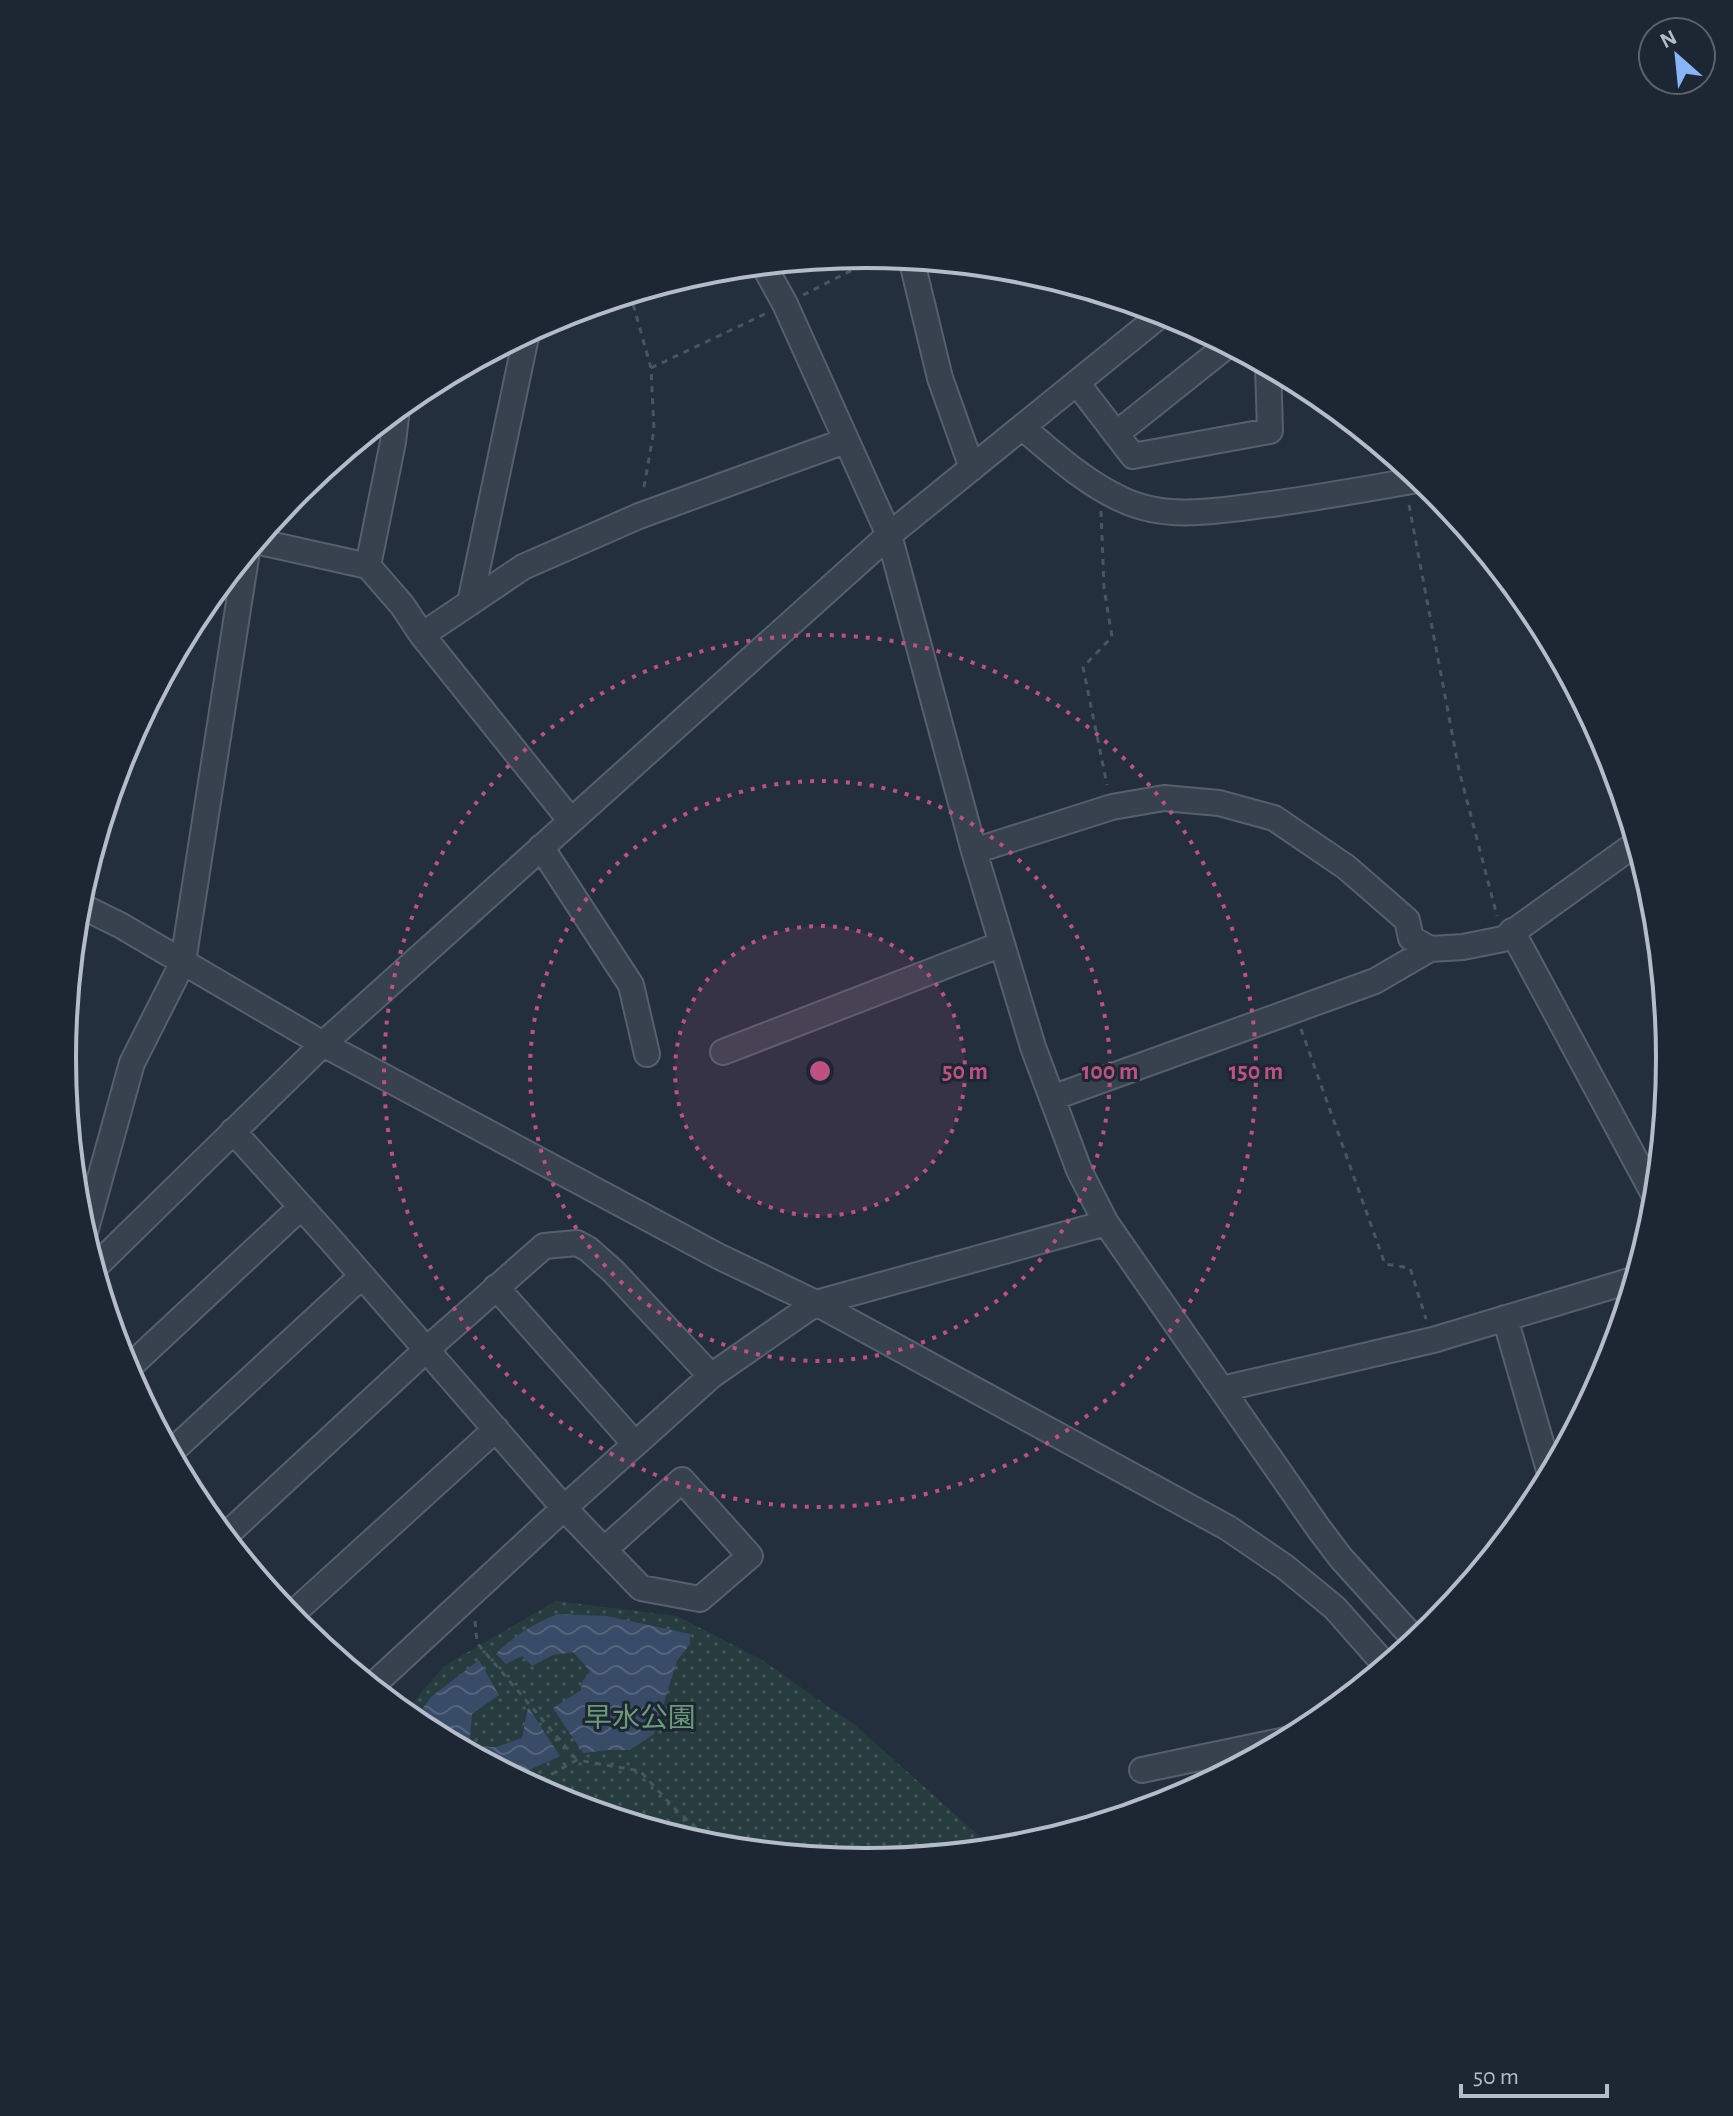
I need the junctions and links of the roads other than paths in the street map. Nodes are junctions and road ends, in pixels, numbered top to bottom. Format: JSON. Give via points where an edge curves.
{"nodes":[{"id":1,"x":914,"y":269,"type":"edge"},
{"id":2,"x":768,"y":273,"type":"edge"},
{"id":3,"x":1152,"y":321,"type":"edge"},
{"id":4,"x":524,"y":346,"type":"edge"},
{"id":5,"x":1220,"y":351,"type":"edge"},
{"id":6,"x":1268,"y":377,"type":"edge"},
{"id":7,"x":1077,"y":383,"type":"junction"},
{"id":8,"x":395,"y":424,"type":"edge"},
{"id":9,"x":1022,"y":427,"type":"junction"},
{"id":10,"x":1116,"y":434,"type":"junction"},
{"id":11,"x":845,"y":441,"type":"junction"},
{"id":12,"x":972,"y":468,"type":"junction"},
{"id":13,"x":1406,"y":481,"type":"edge"},
{"id":14,"x":889,"y":535,"type":"junction"},
{"id":15,"x":267,"y":544,"type":"edge"},
{"id":16,"x":368,"y":566,"type":"junction"},
{"id":17,"x":244,"y":571,"type":"edge"},
{"id":18,"x":470,"y":603,"type":"junction"},
{"id":19,"x":422,"y":635,"type":"junction"},
{"id":20,"x":571,"y":821,"type":"junction"},
{"id":21,"x":541,"y":847,"type":"junction"},
{"id":22,"x":1629,"y":849,"type":"edge"},
{"id":23,"x":974,"y":851,"type":"junction"},
{"id":24,"x":90,"y":910,"type":"edge"},
{"id":25,"x":1507,"y":935,"type":"junction"},
{"id":26,"x":1002,"y":944,"type":"junction"},
{"id":27,"x":1430,"y":949,"type":"junction"},
{"id":28,"x":183,"y":962,"type":"junction"},
{"id":29,"x":323,"y":1044,"type":"junction"},
{"id":30,"x":723,"y":1052,"type":"dead end"},
{"id":31,"x":647,"y":1054,"type":"dead end"},
{"id":32,"x":1052,"y":1098,"type":"junction"},
{"id":33,"x":233,"y":1131,"type":"junction"},
{"id":34,"x":1647,"y":1182,"type":"edge"},
{"id":35,"x":301,"y":1207,"type":"junction"},
{"id":36,"x":91,"y":1211,"type":"edge"},
{"id":37,"x":1106,"y":1223,"type":"junction"},
{"id":38,"x":102,"y":1260,"type":"edge"},
{"id":39,"x":362,"y":1276,"type":"junction"},
{"id":40,"x":1624,"y":1283,"type":"edge"},
{"id":41,"x":496,"y":1287,"type":"junction"},
{"id":42,"x":816,"y":1303,"type":"junction"},
{"id":43,"x":1505,"y":1318,"type":"junction"},
{"id":44,"x":426,"y":1350,"type":"junction"},
{"id":45,"x":136,"y":1361,"type":"edge"},
{"id":46,"x":711,"y":1376,"type":"junction"},
{"id":47,"x":1222,"y":1389,"type":"junction"},
{"id":48,"x":496,"y":1429,"type":"junction"},
{"id":49,"x":635,"y":1444,"type":"junction"},
{"id":50,"x":178,"y":1446,"type":"edge"},
{"id":51,"x":1546,"y":1461,"type":"edge"},
{"id":52,"x":564,"y":1508,"type":"junction"},
{"id":53,"x":232,"y":1529,"type":"edge"},
{"id":54,"x":604,"y":1550,"type":"junction"},
{"id":55,"x":299,"y":1608,"type":"edge"},
{"id":56,"x":1409,"y":1633,"type":"edge"},
{"id":57,"x":1380,"y":1659,"type":"edge"},
{"id":58,"x":379,"y":1680,"type":"edge"},
{"id":59,"x":1256,"y":1746,"type":"edge"},
{"id":60,"x":1142,"y":1770,"type":"dead end"}],
"edges":[{"from":1,"to":12,"type":"street","via":[[940,378]]},
{"from":2,"to":11,"type":"street"},
{"from":3,"to":7,"type":"street"},
{"from":4,"to":18,"type":"street"},
{"from":5,"to":10,"type":"street"},
{"from":6,"to":10,"type":"street","via":[[1270,431],[1133,456]]},
{"from":7,"to":9,"type":"street"},
{"from":7,"to":10,"type":"street"},
{"from":8,"to":16,"type":"street"},
{"from":9,"to":12,"type":"street"},
{"from":9,"to":13,"type":"street","via":[[1085,479],[1123,500],[1156,510],[1196,514]]},
{"from":11,"to":14,"type":"street"},
{"from":11,"to":18,"type":"street","via":[[639,516],[523,567]]},
{"from":12,"to":14,"type":"street"},
{"from":14,"to":20,"type":"street"},
{"from":14,"to":23,"type":"street"},
{"from":15,"to":16,"type":"street"},
{"from":16,"to":19,"type":"street"},
{"from":17,"to":28,"type":"street"},
{"from":18,"to":19,"type":"street"},
{"from":19,"to":20,"type":"street"},
{"from":20,"to":21,"type":"street"},
{"from":21,"to":29,"type":"street"},
{"from":21,"to":31,"type":"street","via":[[631,985]]},
{"from":22,"to":25,"type":"street"},
{"from":23,"to":26,"type":"street"},
{"from":23,"to":27,"type":"street","via":[[1112,807],[1164,798],[1219,803],[1274,818],[1346,867],[1407,920],[1411,938]]},
{"from":24,"to":28,"type":"street"},
{"from":25,"to":27,"type":"street"},
{"from":25,"to":34,"type":"street"},
{"from":26,"to":30,"type":"street"},
{"from":26,"to":32,"type":"street"},
{"from":27,"to":32,"type":"street","via":[[1375,981]]},
{"from":28,"to":29,"type":"street"},
{"from":28,"to":36,"type":"street","via":[[132,1063]]},
{"from":29,"to":33,"type":"street"},
{"from":29,"to":42,"type":"street"},
{"from":32,"to":37,"type":"street"},
{"from":33,"to":35,"type":"street"},
{"from":33,"to":38,"type":"street"},
{"from":35,"to":39,"type":"street"},
{"from":35,"to":45,"type":"street"},
{"from":37,"to":42,"type":"street"},
{"from":37,"to":47,"type":"street"},
{"from":39,"to":44,"type":"street"},
{"from":39,"to":50,"type":"street"},
{"from":40,"to":43,"type":"street"},
{"from":41,"to":44,"type":"street"},
{"from":41,"to":46,"type":"street","via":[[544,1246],[577,1243],[613,1271]]},
{"from":41,"to":49,"type":"street"},
{"from":42,"to":46,"type":"street"},
{"from":42,"to":57,"type":"street","via":[[1228,1528],[1335,1608]]},
{"from":43,"to":47,"type":"street"},
{"from":43,"to":51,"type":"street"},
{"from":44,"to":48,"type":"street"},
{"from":44,"to":53,"type":"street"},
{"from":46,"to":49,"type":"street"},
{"from":47,"to":56,"type":"street","via":[[1341,1558]]},
{"from":48,"to":52,"type":"street"},
{"from":48,"to":55,"type":"street"},
{"from":49,"to":52,"type":"street"},
{"from":52,"to":54,"type":"street"},
{"from":52,"to":58,"type":"street"},
{"from":54,"to":54,"type":"street","via":[[641,1588],[700,1599],[750,1556],[682,1480]]},
{"from":59,"to":60,"type":"street"}]}
